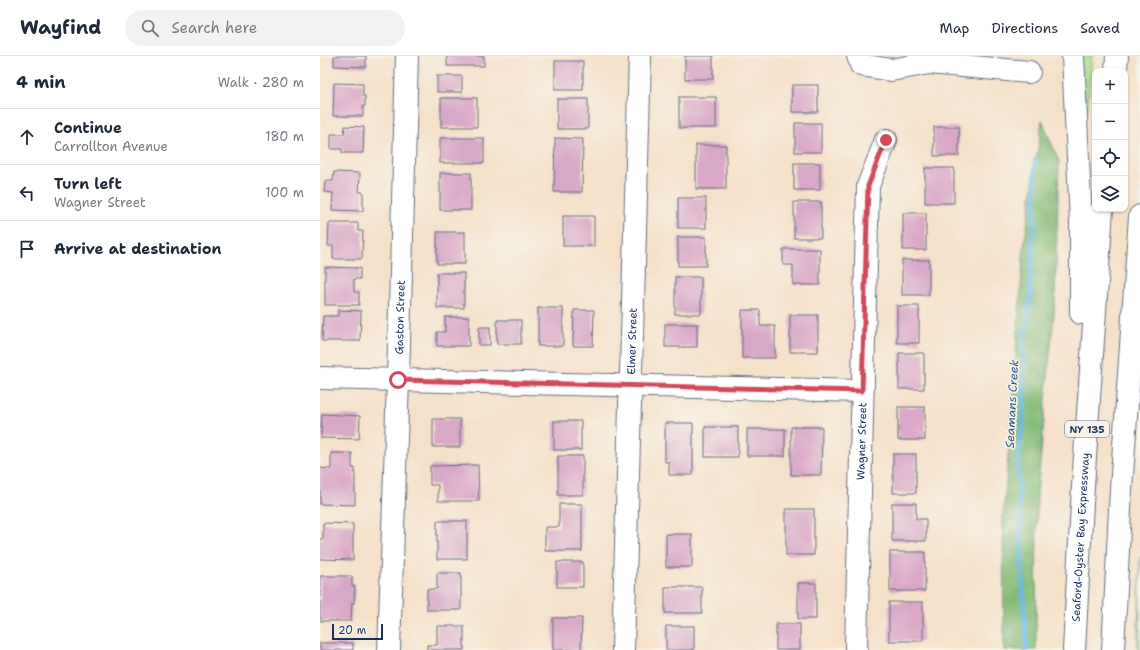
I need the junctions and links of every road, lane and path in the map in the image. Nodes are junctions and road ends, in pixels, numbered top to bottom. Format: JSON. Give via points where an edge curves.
{"nodes":[{"id":1,"x":407,"y":56,"type":"edge"},
{"id":2,"x":640,"y":56,"type":"edge"},
{"id":3,"x":858,"y":56,"type":"edge"},
{"id":4,"x":1073,"y":56,"type":"edge"},
{"id":5,"x":1117,"y":56,"type":"edge"},
{"id":6,"x":929,"y":59,"type":"edge"},
{"id":7,"x":1116,"y":68,"type":"edge"},
{"id":8,"x":1029,"y":72,"type":"dead end"},
{"id":9,"x":886,"y":140,"type":"dead end"},
{"id":10,"x":1102,"y":212,"type":"edge"},
{"id":11,"x":1140,"y":216,"type":"edge"},
{"id":12,"x":320,"y":378,"type":"edge"},
{"id":13,"x":398,"y":380,"type":"junction"},
{"id":14,"x":630,"y":386,"type":"junction"},
{"id":15,"x":862,"y":391,"type":"junction"},
{"id":16,"x":1083,"y":486,"type":"junction"},
{"id":17,"x":389,"y":650,"type":"edge"},
{"id":18,"x":623,"y":650,"type":"edge"},
{"id":19,"x":857,"y":650,"type":"edge"},
{"id":20,"x":1074,"y":650,"type":"edge"},
{"id":21,"x":1113,"y":650,"type":"edge"}],
"edges":[{"from":1,"to":13,"type":"main road","name":"Gaston Street"},
{"from":2,"to":14,"type":"main road","name":"Elmer Street"},
{"from":3,"to":6,"type":"main road","via":[[861,65],[891,70]]},
{"from":4,"to":16,"type":"main road","via":[[1081,221]]},
{"from":5,"to":7,"type":"main road"},
{"from":6,"to":8,"type":"main road"},
{"from":9,"to":15,"type":"main road","name":"Wagner Street","via":[[868,186]]},
{"from":10,"to":16,"type":"main road","name":"Seaford-Oyster Bay Expressway","number":"NY 135"},
{"from":11,"to":21,"type":"main road","number":"NY 135","via":[[1123,449]]},
{"from":12,"to":13,"type":"main road"},
{"from":13,"to":14,"type":"main road"},
{"from":13,"to":17,"type":"main road","name":"Gaston Street"},
{"from":14,"to":15,"type":"main road"},
{"from":14,"to":18,"type":"main road","name":"Elmer Street"},
{"from":15,"to":19,"type":"main road","name":"Wagner Street"},
{"from":16,"to":20,"type":"main road","name":"Seaford-Oyster Bay Expressway","number":"NY 135"}]}
